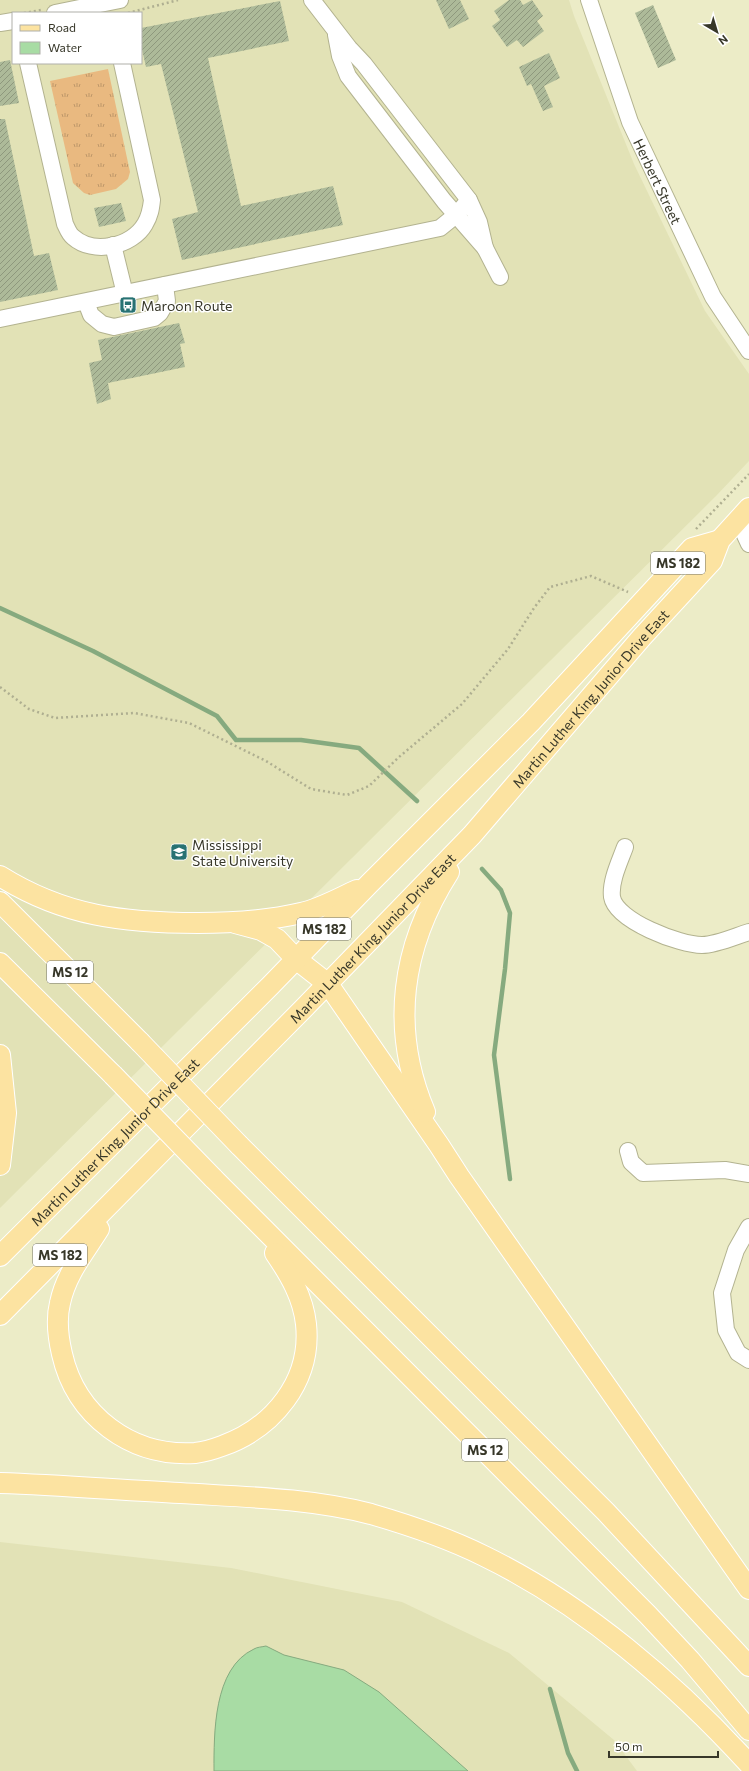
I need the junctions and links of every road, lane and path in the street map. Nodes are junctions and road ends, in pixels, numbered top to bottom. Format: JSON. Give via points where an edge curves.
{"nodes":[{"id":1,"x":178,"y":0,"type":"edge"},
{"id":2,"x":312,"y":0,"type":"edge"},
{"id":3,"x":589,"y":0,"type":"edge"},
{"id":4,"x":113,"y":5,"type":"edge"},
{"id":5,"x":62,"y":12,"type":"edge"},
{"id":6,"x":132,"y":12,"type":"edge"},
{"id":7,"x":12,"y":21,"type":"edge"},
{"id":8,"x":0,"y":23,"type":"edge"},
{"id":9,"x":335,"y":29,"type":"junction"},
{"id":10,"x":28,"y":64,"type":"edge"},
{"id":11,"x":122,"y":64,"type":"edge"},
{"id":12,"x":469,"y":200,"type":"junction"},
{"id":13,"x":456,"y":215,"type":"junction"},
{"id":14,"x":113,"y":245,"type":"junction"},
{"id":15,"x":485,"y":248,"type":"junction"},
{"id":16,"x":500,"y":276,"type":"dead end"},
{"id":17,"x":165,"y":285,"type":"junction"},
{"id":18,"x":125,"y":294,"type":"junction"},
{"id":19,"x":86,"y":302,"type":"junction"},
{"id":20,"x":0,"y":320,"type":"edge"},
{"id":21,"x":749,"y":351,"type":"edge"},
{"id":22,"x":745,"y":518,"type":"edge"},
{"id":23,"x":720,"y":540,"type":"junction"},
{"id":24,"x":749,"y":544,"type":"edge"},
{"id":25,"x":633,"y":594,"type":"dead end"},
{"id":26,"x":0,"y":687,"type":"edge"},
{"id":27,"x":472,"y":835,"type":"junction"},
{"id":28,"x":625,"y":847,"type":"dead end"},
{"id":29,"x":0,"y":876,"type":"edge"},
{"id":30,"x":369,"y":884,"type":"junction"},
{"id":31,"x":0,"y":902,"type":"edge"},
{"id":32,"x":235,"y":923,"type":"junction"},
{"id":33,"x":749,"y":932,"type":"edge"},
{"id":34,"x":296,"y":959,"type":"junction"},
{"id":35,"x":0,"y":963,"type":"edge"},
{"id":36,"x":328,"y":984,"type":"junction"},
{"id":37,"x":0,"y":1055,"type":"edge"},
{"id":38,"x":439,"y":1145,"type":"junction"},
{"id":39,"x":628,"y":1151,"type":"dead end"},
{"id":40,"x":0,"y":1165,"type":"edge"},
{"id":41,"x":749,"y":1174,"type":"edge"},
{"id":42,"x":119,"y":1196,"type":"junction"},
{"id":43,"x":247,"y":1212,"type":"junction"},
{"id":44,"x":749,"y":1227,"type":"edge"},
{"id":45,"x":0,"y":1256,"type":"edge"},
{"id":46,"x":0,"y":1315,"type":"edge"},
{"id":47,"x":749,"y":1360,"type":"edge"},
{"id":48,"x":2,"y":1483,"type":"edge"},
{"id":49,"x":749,"y":1589,"type":"edge"},
{"id":50,"x":749,"y":1666,"type":"edge"},
{"id":51,"x":749,"y":1730,"type":"edge"},
{"id":52,"x":749,"y":1764,"type":"edge"}],
"edges":[{"from":1,"to":6,"type":"path"},
{"from":2,"to":9,"type":"street"},
{"from":3,"to":21,"type":"street","name":"Herbert Street","via":[[630,122],[713,297]]},
{"from":4,"to":5,"type":"street"},
{"from":7,"to":8,"type":"street"},
{"from":9,"to":12,"type":"street"},
{"from":9,"to":13,"type":"street","via":[[340,56],[348,76]]},
{"from":10,"to":14,"type":"street","via":[[65,224],[72,236],[84,243],[102,248]]},
{"from":11,"to":14,"type":"street","via":[[152,200],[150,214],[139,233],[124,243]]},
{"from":12,"to":13,"type":"street"},
{"from":12,"to":15,"type":"street","via":[[479,222]]},
{"from":13,"to":15,"type":"street"},
{"from":13,"to":17,"type":"street","via":[[440,228]]},
{"from":14,"to":18,"type":"street"},
{"from":15,"to":16,"type":"street"},
{"from":17,"to":18,"type":"street"},
{"from":17,"to":19,"type":"street","via":[[167,301],[154,318],[114,327],[102,324],[92,315]]},
{"from":18,"to":19,"type":"street"},
{"from":19,"to":20,"type":"street"},
{"from":22,"to":23,"type":"main road","name":"Martin Luther King, Junior Drive East","number":"MS 182"},
{"from":22,"to":24,"type":"street"},
{"from":23,"to":27,"type":"main road","name":"Martin Luther King, Junior Drive East","number":"MS 182","via":[[712,561],[642,636]]},
{"from":23,"to":30,"type":"main road","name":"Martin Luther King, Junior Drive East","number":"MS 182","via":[[692,548],[531,722]]},
{"from":25,"to":26,"type":"path","via":[[591,576],[550,587],[508,649],[462,704],[369,786],[347,795],[311,789],[266,761],[189,723],[134,713],[55,718],[29,709]]},
{"from":27,"to":36,"type":"main road","name":"Martin Luther King, Junior Drive East","number":"MS 182"},
{"from":27,"to":38,"type":"main road","via":[[434,895],[415,943],[406,981],[404,1023],[416,1090]]},
{"from":28,"to":33,"type":"street","via":[[612,897],[618,910],[644,927],[676,941],[703,945]]},
{"from":29,"to":32,"type":"main road","via":[[53,903],[96,915],[161,923]]},
{"from":30,"to":32,"type":"main road","via":[[317,909]]},
{"from":30,"to":34,"type":"main road","name":"Martin Luther King, Junior Drive East","number":"MS 182"},
{"from":31,"to":50,"type":"main road","number":"MS 12","bridge":true,"via":[[606,1512]]},
{"from":32,"to":34,"type":"main road","via":[[261,930],[277,939]]},
{"from":34,"to":36,"type":"main road"},
{"from":34,"to":45,"type":"main road","name":"Martin Luther King, Junior Drive East","number":"MS 182"},
{"from":35,"to":43,"type":"main road","number":"MS 12","bridge":true},
{"from":36,"to":38,"type":"main road"},
{"from":36,"to":42,"type":"main road","name":"Martin Luther King, Junior Drive East","number":"MS 182"},
{"from":37,"to":40,"type":"main road","via":[[6,1113]]},
{"from":38,"to":49,"type":"main road"},
{"from":39,"to":41,"type":"street","via":[[631,1162],[643,1173],[725,1170]]},
{"from":42,"to":43,"type":"main road","via":[[76,1262],[65,1284],[59,1304],[57,1326],[64,1366],[82,1400],[110,1429],[126,1439],[175,1452],[197,1453],[216,1448],[237,1441],[254,1431],[271,1418],[285,1402],[302,1364],[306,1325],[298,1289]]},
{"from":42,"to":46,"type":"main road","name":"Martin Luther King, Junior Drive East","number":"MS 182"},
{"from":43,"to":51,"type":"main road","number":"MS 12","via":[[648,1615]]},
{"from":44,"to":47,"type":"street","via":[[736,1250],[722,1293],[726,1330],[738,1353]]},
{"from":48,"to":52,"type":"main road","via":[[317,1504],[369,1514],[424,1531],[484,1556],[537,1585],[624,1646],[668,1682]]}]}
